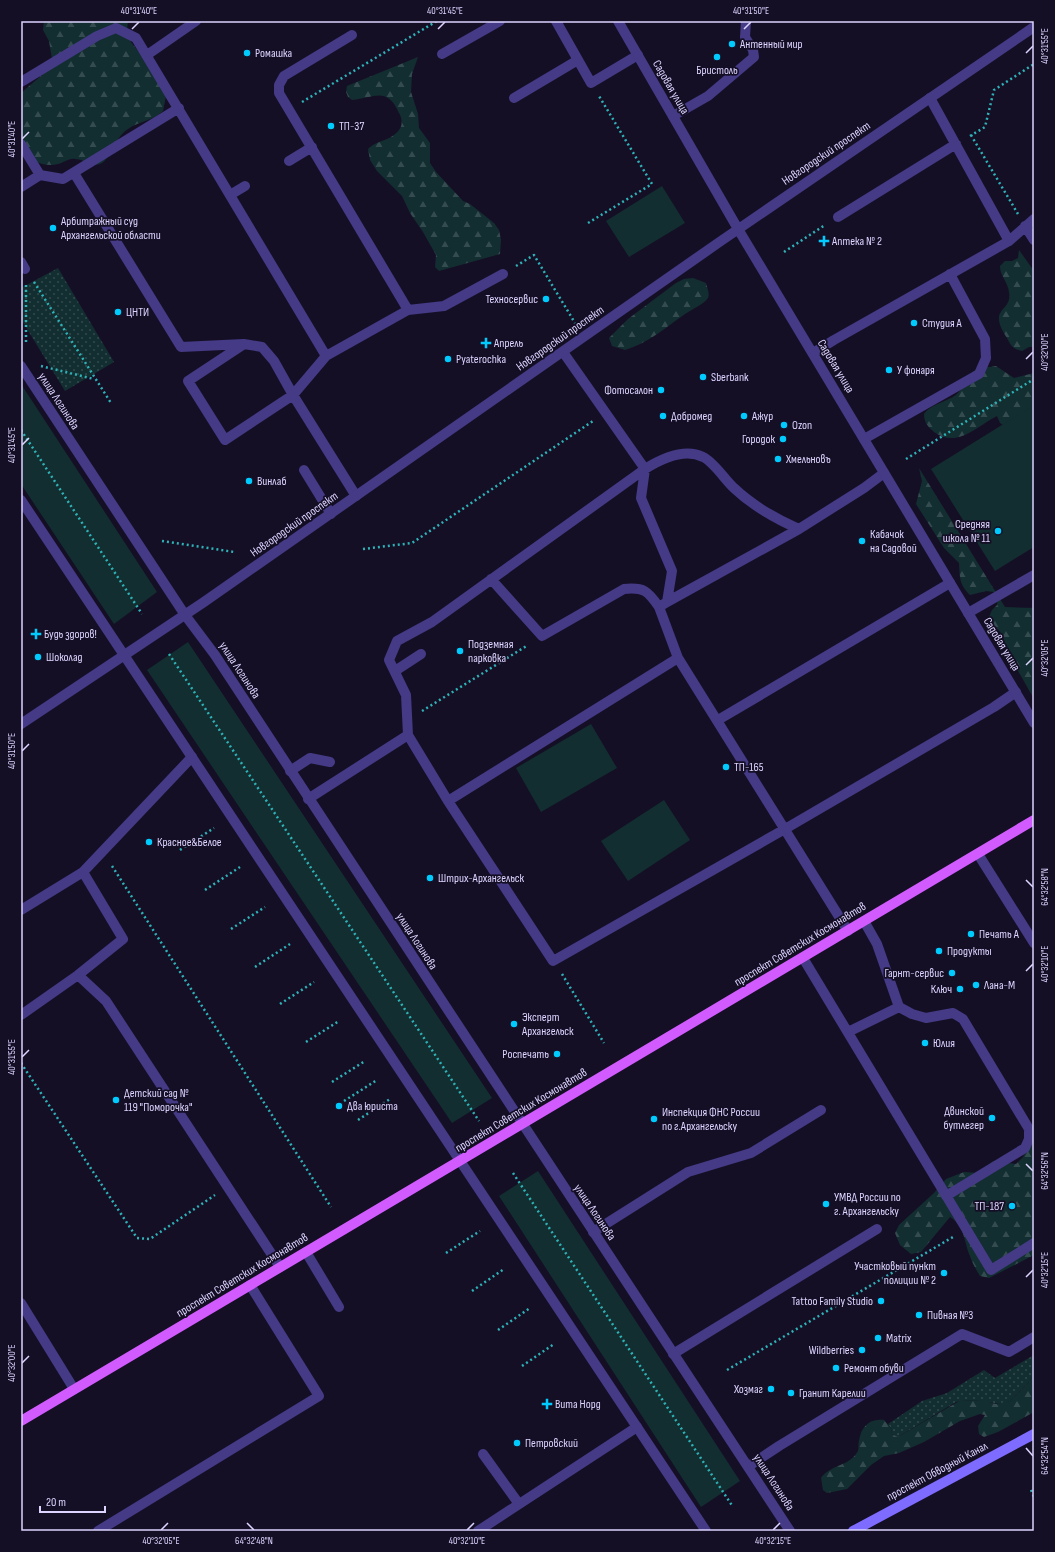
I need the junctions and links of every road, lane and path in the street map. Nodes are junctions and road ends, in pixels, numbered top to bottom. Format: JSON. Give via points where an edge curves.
{"nodes":[{"id":1,"x":196,"y":21,"type":"edge"},
{"id":2,"x":437,"y":21,"type":"edge"},
{"id":3,"x":500,"y":21,"type":"edge"},
{"id":4,"x":556,"y":21,"type":"edge"},
{"id":5,"x":618,"y":21,"type":"edge"},
{"id":6,"x":746,"y":21,"type":"edge"},
{"id":7,"x":1034,"y":27,"type":"edge"},
{"id":8,"x":352,"y":35,"type":"dead end"},
{"id":9,"x":442,"y":54,"type":"dead end"},
{"id":10,"x":146,"y":55,"type":"junction"},
{"id":11,"x":638,"y":55,"type":"junction"},
{"id":12,"x":578,"y":60,"type":"junction"},
{"id":13,"x":1034,"y":64,"type":"edge"},
{"id":14,"x":21,"y":82,"type":"edge"},
{"id":15,"x":592,"y":83,"type":"junction"},
{"id":16,"x":514,"y":98,"type":"dead end"},
{"id":17,"x":930,"y":98,"type":"junction"},
{"id":18,"x":179,"y":108,"type":"junction"},
{"id":19,"x":290,"y":109,"type":"junction"},
{"id":20,"x":673,"y":116,"type":"junction"},
{"id":21,"x":971,"y":135,"type":"junction"},
{"id":22,"x":21,"y":144,"type":"edge"},
{"id":23,"x":956,"y":144,"type":"junction"},
{"id":24,"x":312,"y":148,"type":"junction"},
{"id":25,"x":289,"y":161,"type":"dead end"},
{"id":26,"x":74,"y":173,"type":"junction"},
{"id":27,"x":40,"y":175,"type":"junction"},
{"id":28,"x":245,"y":186,"type":"dead end"},
{"id":29,"x":21,"y":187,"type":"edge"},
{"id":30,"x":230,"y":195,"type":"junction"},
{"id":31,"x":838,"y":217,"type":"joint"},
{"id":32,"x":1034,"y":219,"type":"edge"},
{"id":33,"x":588,"y":223,"type":"dead end"},
{"id":34,"x":1025,"y":226,"type":"junction"},
{"id":35,"x":738,"y":229,"type":"junction"},
{"id":36,"x":1034,"y":240,"type":"edge"},
{"id":37,"x":1009,"y":241,"type":"junction"},
{"id":38,"x":784,"y":252,"type":"dead end"},
{"id":39,"x":23,"y":265,"type":"edge"},
{"id":40,"x":503,"y":274,"type":"joint"},
{"id":41,"x":950,"y":274,"type":"junction"},
{"id":42,"x":408,"y":310,"type":"junction"},
{"id":43,"x":584,"y":337,"type":"junction"},
{"id":44,"x":244,"y":344,"type":"junction"},
{"id":45,"x":26,"y":345,"type":"dead end"},
{"id":46,"x":563,"y":352,"type":"junction"},
{"id":47,"x":813,"y":353,"type":"junction"},
{"id":48,"x":326,"y":356,"type":"junction"},
{"id":49,"x":38,"y":365,"type":"dead end"},
{"id":50,"x":21,"y":366,"type":"edge"},
{"id":51,"x":94,"y":379,"type":"junction"},
{"id":52,"x":1034,"y":379,"type":"edge"},
{"id":53,"x":293,"y":395,"type":"junction"},
{"id":54,"x":111,"y":403,"type":"dead end"},
{"id":55,"x":605,"y":413,"type":"junction"},
{"id":56,"x":21,"y":430,"type":"edge"},
{"id":57,"x":864,"y":439,"type":"junction"},
{"id":58,"x":906,"y":459,"type":"dead end"},
{"id":59,"x":645,"y":469,"type":"junction"},
{"id":60,"x":304,"y":470,"type":"dead end"},
{"id":61,"x":884,"y":473,"type":"junction"},
{"id":62,"x":356,"y":496,"type":"junction"},
{"id":63,"x":21,"y":500,"type":"edge"},
{"id":64,"x":331,"y":514,"type":"junction"},
{"id":65,"x":799,"y":528,"type":"junction"},
{"id":66,"x":162,"y":541,"type":"dead end"},
{"id":67,"x":363,"y":549,"type":"dead end"},
{"id":68,"x":234,"y":552,"type":"dead end"},
{"id":69,"x":1034,"y":575,"type":"edge"},
{"id":70,"x":491,"y":579,"type":"junction"},
{"id":71,"x":950,"y":583,"type":"junction"},
{"id":72,"x":663,"y":605,"type":"junction"},
{"id":73,"x":968,"y":613,"type":"junction"},
{"id":74,"x":142,"y":614,"type":"dead end"},
{"id":75,"x":185,"y":615,"type":"junction"},
{"id":76,"x":542,"y":636,"type":"junction"},
{"id":77,"x":169,"y":654,"type":"dead end"},
{"id":78,"x":421,"y":654,"type":"dead end"},
{"id":79,"x":124,"y":656,"type":"junction"},
{"id":80,"x":678,"y":658,"type":"junction"},
{"id":81,"x":395,"y":671,"type":"junction"},
{"id":82,"x":1016,"y":692,"type":"junction"},
{"id":83,"x":407,"y":720,"type":"junction"},
{"id":84,"x":718,"y":720,"type":"junction"},
{"id":85,"x":1034,"y":723,"type":"edge"},
{"id":86,"x":21,"y":724,"type":"edge"},
{"id":87,"x":408,"y":735,"type":"junction"},
{"id":88,"x":192,"y":757,"type":"junction"},
{"id":89,"x":330,"y":762,"type":"dead end"},
{"id":90,"x":290,"y":771,"type":"junction"},
{"id":91,"x":308,"y":799,"type":"junction"},
{"id":92,"x":448,"y":801,"type":"junction"},
{"id":93,"x":1034,"y":820,"type":"edge"},
{"id":94,"x":214,"y":828,"type":"dead end"},
{"id":95,"x":786,"y":829,"type":"junction"},
{"id":96,"x":180,"y":850,"type":"dead end"},
{"id":97,"x":102,"y":851,"type":"junction"},
{"id":98,"x":978,"y":854,"type":"junction"},
{"id":99,"x":240,"y":867,"type":"dead end"},
{"id":100,"x":83,"y":872,"type":"junction"},
{"id":101,"x":205,"y":890,"type":"dead end"},
{"id":102,"x":265,"y":907,"type":"dead end"},
{"id":103,"x":21,"y":910,"type":"edge"},
{"id":104,"x":864,"y":921,"type":"junction"},
{"id":105,"x":231,"y":929,"type":"dead end"},
{"id":106,"x":848,"y":931,"type":"junction"},
{"id":107,"x":1034,"y":943,"type":"edge"},
{"id":108,"x":290,"y":944,"type":"dead end"},
{"id":109,"x":803,"y":958,"type":"junction"},
{"id":110,"x":553,"y":960,"type":"junction"},
{"id":111,"x":255,"y":966,"type":"dead end"},
{"id":112,"x":78,"y":975,"type":"junction"},
{"id":113,"x":314,"y":982,"type":"dead end"},
{"id":114,"x":280,"y":1004,"type":"dead end"},
{"id":115,"x":899,"y":1007,"type":"junction"},
{"id":116,"x":21,"y":1015,"type":"edge"},
{"id":117,"x":339,"y":1020,"type":"dead end"},
{"id":118,"x":848,"y":1032,"type":"junction"},
{"id":119,"x":306,"y":1042,"type":"dead end"},
{"id":120,"x":604,"y":1043,"type":"dead end"},
{"id":121,"x":365,"y":1061,"type":"dead end"},
{"id":122,"x":21,"y":1063,"type":"edge"},
{"id":123,"x":377,"y":1080,"type":"dead end"},
{"id":124,"x":332,"y":1082,"type":"dead end"},
{"id":125,"x":390,"y":1099,"type":"dead end"},
{"id":126,"x":344,"y":1101,"type":"dead end"},
{"id":127,"x":821,"y":1110,"type":"dead end"},
{"id":128,"x":358,"y":1120,"type":"dead end"},
{"id":129,"x":478,"y":1121,"type":"dead end"},
{"id":130,"x":522,"y":1124,"type":"junction"},
{"id":131,"x":460,"y":1161,"type":"junction"},
{"id":132,"x":513,"y":1173,"type":"dead end"},
{"id":133,"x":227,"y":1186,"type":"junction"},
{"id":134,"x":946,"y":1196,"type":"junction"},
{"id":135,"x":331,"y":1207,"type":"dead end"},
{"id":136,"x":877,"y":1229,"type":"dead end"},
{"id":137,"x":966,"y":1229,"type":"junction"},
{"id":138,"x":480,"y":1231,"type":"dead end"},
{"id":139,"x":593,"y":1232,"type":"junction"},
{"id":140,"x":1034,"y":1243,"type":"edge"},
{"id":141,"x":306,"y":1252,"type":"junction"},
{"id":142,"x":446,"y":1253,"type":"dead end"},
{"id":143,"x":280,"y":1267,"type":"junction"},
{"id":144,"x":504,"y":1268,"type":"dead end"},
{"id":145,"x":250,"y":1285,"type":"junction"},
{"id":146,"x":472,"y":1291,"type":"dead end"},
{"id":147,"x":21,"y":1303,"type":"edge"},
{"id":148,"x":339,"y":1307,"type":"dead end"},
{"id":149,"x":530,"y":1308,"type":"dead end"},
{"id":150,"x":498,"y":1330,"type":"dead end"},
{"id":151,"x":1034,"y":1337,"type":"edge"},
{"id":152,"x":554,"y":1344,"type":"dead end"},
{"id":153,"x":673,"y":1354,"type":"junction"},
{"id":154,"x":522,"y":1366,"type":"dead end"},
{"id":155,"x":727,"y":1370,"type":"dead end"},
{"id":156,"x":74,"y":1389,"type":"junction"},
{"id":157,"x":21,"y":1421,"type":"edge"},
{"id":158,"x":637,"y":1427,"type":"junction"},
{"id":159,"x":1034,"y":1434,"type":"edge"},
{"id":160,"x":483,"y":1454,"type":"dead end"},
{"id":161,"x":749,"y":1466,"type":"junction"},
{"id":162,"x":1031,"y":1490,"type":"dead end"},
{"id":163,"x":1034,"y":1497,"type":"edge"},
{"id":164,"x":519,"y":1504,"type":"junction"},
{"id":165,"x":733,"y":1507,"type":"dead end"},
{"id":166,"x":98,"y":1531,"type":"edge"},
{"id":167,"x":478,"y":1531,"type":"edge"},
{"id":168,"x":706,"y":1531,"type":"edge"},
{"id":169,"x":790,"y":1531,"type":"edge"},
{"id":170,"x":852,"y":1531,"type":"edge"}],
"edges":[{"from":1,"to":10,"type":"street"},
{"from":2,"to":19,"type":"path"},
{"from":3,"to":9,"type":"street"},
{"from":4,"to":12,"type":"street"},
{"from":5,"to":11,"type":"street","name":"Садовая улица"},
{"from":6,"to":20,"type":"street","via":[[744,37],[754,50],[754,57],[708,96]]},
{"from":7,"to":17,"type":"street","name":"Новгородский проспект"},
{"from":8,"to":19,"type":"street","via":[[284,76],[279,85],[279,93]]},
{"from":10,"to":14,"type":"street","via":[[136,38],[116,28],[97,36]]},
{"from":10,"to":18,"type":"street"},
{"from":11,"to":15,"type":"street"},
{"from":11,"to":20,"type":"street","name":"Садовая улица"},
{"from":12,"to":15,"type":"street"},
{"from":12,"to":16,"type":"street"},
{"from":13,"to":21,"type":"path","via":[[994,90],[985,127]]},
{"from":15,"to":33,"type":"path","via":[[652,184]]},
{"from":17,"to":23,"type":"street"},
{"from":17,"to":35,"type":"street","name":"Новгородский проспект"},
{"from":18,"to":26,"type":"street"},
{"from":18,"to":30,"type":"street"},
{"from":19,"to":24,"type":"street"},
{"from":20,"to":35,"type":"street","name":"Садовая улица"},
{"from":21,"to":23,"type":"path"},
{"from":21,"to":34,"type":"path"},
{"from":22,"to":27,"type":"street"},
{"from":23,"to":31,"type":"street"},
{"from":23,"to":37,"type":"street"},
{"from":24,"to":25,"type":"street"},
{"from":24,"to":42,"type":"street"},
{"from":26,"to":27,"type":"street","via":[[63,179]]},
{"from":26,"to":44,"type":"street","via":[[181,347]]},
{"from":27,"to":29,"type":"street"},
{"from":28,"to":30,"type":"street"},
{"from":30,"to":48,"type":"street"},
{"from":31,"to":38,"type":"path"},
{"from":32,"to":34,"type":"street"},
{"from":34,"to":36,"type":"street"},
{"from":34,"to":37,"type":"street"},
{"from":35,"to":43,"type":"street","name":"Новгородский проспект"},
{"from":35,"to":47,"type":"street","name":"Садовая улица"},
{"from":37,"to":41,"type":"street"},
{"from":39,"to":45,"type":"path"},
{"from":39,"to":51,"type":"path"},
{"from":40,"to":42,"type":"street","via":[[444,306]]},
{"from":40,"to":43,"type":"path","via":[[534,255]]},
{"from":41,"to":47,"type":"street"},
{"from":41,"to":57,"type":"street","via":[[985,339],[986,358],[979,374]]},
{"from":42,"to":48,"type":"street"},
{"from":43,"to":46,"type":"street","name":"Новгородский проспект"},
{"from":44,"to":53,"type":"street","via":[[262,347]]},
{"from":44,"to":53,"type":"street","via":[[188,381],[225,440]]},
{"from":46,"to":55,"type":"street"},
{"from":46,"to":62,"type":"street","name":"Новгородский проспект"},
{"from":47,"to":57,"type":"street","name":"Садовая улица"},
{"from":48,"to":53,"type":"street"},
{"from":49,"to":51,"type":"path"},
{"from":50,"to":75,"type":"street","name":"улица Логинова"},
{"from":51,"to":54,"type":"path"},
{"from":52,"to":58,"type":"path"},
{"from":53,"to":62,"type":"street"},
{"from":55,"to":59,"type":"street"},
{"from":55,"to":67,"type":"path","via":[[412,543]]},
{"from":56,"to":74,"type":"path"},
{"from":57,"to":61,"type":"street","name":"Садовая улица"},
{"from":59,"to":65,"type":"street","via":[[659,460],[684,454],[703,457],[735,489],[773,518]]},
{"from":59,"to":70,"type":"street"},
{"from":59,"to":72,"type":"street","via":[[640,498],[672,571]]},
{"from":60,"to":64,"type":"street"},
{"from":61,"to":65,"type":"street"},
{"from":61,"to":71,"type":"street","name":"Садовая улица"},
{"from":62,"to":64,"type":"street","name":"Новгородский проспект"},
{"from":63,"to":79,"type":"street"},
{"from":64,"to":75,"type":"street","name":"Новгородский проспект"},
{"from":65,"to":72,"type":"street"},
{"from":66,"to":68,"type":"path"},
{"from":69,"to":73,"type":"street"},
{"from":70,"to":76,"type":"street"},
{"from":70,"to":81,"type":"street","via":[[432,622],[397,641],[389,660]]},
{"from":71,"to":73,"type":"street","name":"Садовая улица"},
{"from":71,"to":84,"type":"street"},
{"from":72,"to":76,"type":"street","via":[[638,588],[624,589]]},
{"from":72,"to":80,"type":"street"},
{"from":73,"to":82,"type":"street","name":"Садовая улица"},
{"from":75,"to":79,"type":"street","name":"Новгородский проспект"},
{"from":75,"to":90,"type":"street","name":"улица Логинова","via":[[215,655]]},
{"from":76,"to":83,"type":"path"},
{"from":77,"to":129,"type":"path"},
{"from":78,"to":81,"type":"street"},
{"from":79,"to":86,"type":"street","name":"Новгородский проспект"},
{"from":79,"to":88,"type":"street"},
{"from":80,"to":84,"type":"street"},
{"from":80,"to":92,"type":"street"},
{"from":81,"to":83,"type":"street","via":[[406,695]]},
{"from":82,"to":85,"type":"street","name":"Садовая улица"},
{"from":82,"to":95,"type":"street"},
{"from":83,"to":87,"type":"street"},
{"from":84,"to":95,"type":"street"},
{"from":87,"to":91,"type":"street"},
{"from":87,"to":92,"type":"street"},
{"from":88,"to":97,"type":"street"},
{"from":88,"to":131,"type":"street"},
{"from":89,"to":90,"type":"street","via":[[310,758]]},
{"from":90,"to":91,"type":"street","name":"улица Логинова"},
{"from":91,"to":130,"type":"street","name":"улица Логинова"},
{"from":92,"to":110,"type":"street"},
{"from":93,"to":98,"type":"main road","name":"проспект Советских Космонавтов"},
{"from":94,"to":96,"type":"path"},
{"from":95,"to":106,"type":"street"},
{"from":95,"to":110,"type":"street"},
{"from":97,"to":100,"type":"street"},
{"from":97,"to":135,"type":"path"},
{"from":98,"to":104,"type":"main road","name":"проспект Советских Космонавтов"},
{"from":98,"to":107,"type":"street"},
{"from":99,"to":101,"type":"path"},
{"from":100,"to":103,"type":"street"},
{"from":100,"to":112,"type":"street","via":[[123,940]]},
{"from":102,"to":105,"type":"path"},
{"from":104,"to":106,"type":"main road","name":"проспект Советских Космонавтов"},
{"from":104,"to":115,"type":"street","via":[[877,944]]},
{"from":106,"to":109,"type":"main road","name":"проспект Советских Космонавтов"},
{"from":108,"to":111,"type":"path"},
{"from":109,"to":118,"type":"street"},
{"from":109,"to":130,"type":"main road","name":"проспект Советских Космонавтов"},
{"from":110,"to":120,"type":"path"},
{"from":112,"to":116,"type":"street"},
{"from":112,"to":133,"type":"street","via":[[106,1001]]},
{"from":113,"to":114,"type":"path"},
{"from":115,"to":118,"type":"street"},
{"from":115,"to":134,"type":"street","via":[[926,1018],[953,1013],[963,1019],[1029,1129],[1029,1139],[1025,1148]]},
{"from":117,"to":119,"type":"path"},
{"from":118,"to":134,"type":"street"},
{"from":121,"to":124,"type":"path"},
{"from":122,"to":133,"type":"path","via":[[137,1238],[150,1239]]},
{"from":123,"to":126,"type":"path"},
{"from":125,"to":128,"type":"path"},
{"from":127,"to":139,"type":"street","via":[[750,1153],[688,1172]]},
{"from":130,"to":131,"type":"main road","name":"проспект Советских Космонавтов"},
{"from":130,"to":139,"type":"street","name":"улица Логинова"},
{"from":131,"to":141,"type":"main road","name":"проспект Советских Космонавтов"},
{"from":131,"to":158,"type":"street"},
{"from":132,"to":165,"type":"path"},
{"from":133,"to":143,"type":"street"},
{"from":134,"to":137,"type":"street"},
{"from":136,"to":153,"type":"street"},
{"from":137,"to":140,"type":"street","via":[[991,1270]]},
{"from":137,"to":155,"type":"path"},
{"from":138,"to":142,"type":"path"},
{"from":139,"to":153,"type":"street","name":"улица Логинова"},
{"from":141,"to":143,"type":"main road","name":"проспект Советских Космонавтов"},
{"from":141,"to":148,"type":"street"},
{"from":143,"to":145,"type":"main road","name":"проспект Советских Космонавтов"},
{"from":144,"to":146,"type":"path"},
{"from":145,"to":156,"type":"main road","name":"проспект Советских Космонавтов"},
{"from":145,"to":166,"type":"street","via":[[319,1396]]},
{"from":147,"to":156,"type":"street"},
{"from":149,"to":150,"type":"path"},
{"from":151,"to":161,"type":"street","via":[[1008,1352],[962,1334]]},
{"from":152,"to":154,"type":"path"},
{"from":153,"to":161,"type":"street","name":"улица Логинова"},
{"from":156,"to":157,"type":"main road","name":"проспект Советских Космонавтов"},
{"from":158,"to":164,"type":"street"},
{"from":158,"to":168,"type":"street"},
{"from":159,"to":170,"type":"main road","name":"проспект Обводный Канал"},
{"from":160,"to":164,"type":"street"},
{"from":161,"to":169,"type":"street","name":"улица Логинова"},
{"from":162,"to":163,"type":"path"},
{"from":164,"to":167,"type":"street"}]}
